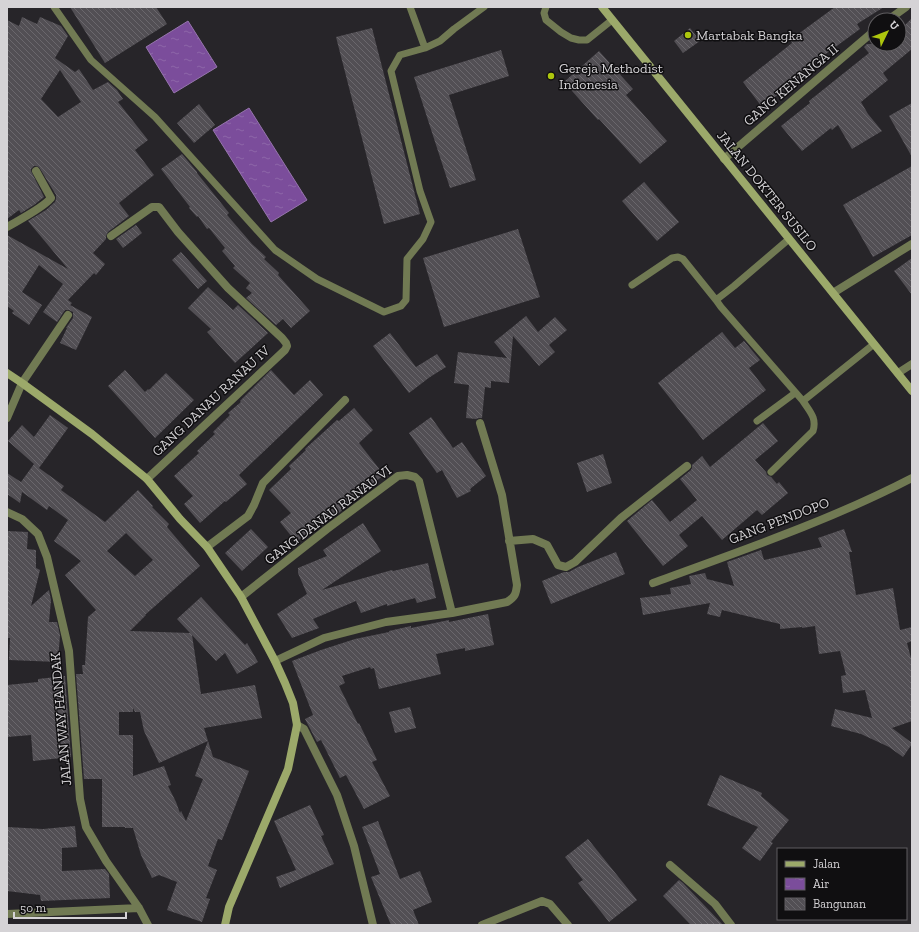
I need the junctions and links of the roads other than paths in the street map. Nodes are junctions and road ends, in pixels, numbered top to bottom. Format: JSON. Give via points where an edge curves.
{"nodes":[{"id":1,"x":54,"y":7,"type":"edge"},
{"id":2,"x":410,"y":7,"type":"edge"},
{"id":3,"x":484,"y":7,"type":"edge"},
{"id":4,"x":546,"y":7,"type":"edge"},
{"id":5,"x":602,"y":7,"type":"edge"},
{"id":6,"x":612,"y":20,"type":"junction"},
{"id":7,"x":867,"y":37,"type":"edge"},
{"id":8,"x":425,"y":48,"type":"junction"},
{"id":9,"x":724,"y":159,"type":"junction"},
{"id":10,"x":36,"y":171,"type":"dead end"},
{"id":11,"x":7,"y":227,"type":"edge"},
{"id":12,"x":111,"y":236,"type":"dead end"},
{"id":13,"x":789,"y":239,"type":"junction"},
{"id":14,"x":912,"y":244,"type":"edge"},
{"id":15,"x":632,"y":285,"type":"dead end"},
{"id":16,"x":833,"y":293,"type":"junction"},
{"id":17,"x":716,"y":300,"type":"junction"},
{"id":18,"x":68,"y":315,"type":"dead end"},
{"id":19,"x":874,"y":344,"type":"junction"},
{"id":20,"x":912,"y":364,"type":"edge"},
{"id":21,"x":7,"y":373,"type":"edge"},
{"id":22,"x":898,"y":374,"type":"junction"},
{"id":23,"x":22,"y":383,"type":"junction"},
{"id":24,"x":912,"y":391,"type":"edge"},
{"id":25,"x":795,"y":393,"type":"junction"},
{"id":26,"x":344,"y":400,"type":"dead end"},
{"id":27,"x":803,"y":401,"type":"junction"},
{"id":28,"x":7,"y":418,"type":"edge"},
{"id":29,"x":757,"y":421,"type":"dead end"},
{"id":30,"x":480,"y":423,"type":"dead end"},
{"id":31,"x":687,"y":466,"type":"dead end"},
{"id":32,"x":771,"y":472,"type":"dead end"},
{"id":33,"x":912,"y":478,"type":"edge"},
{"id":34,"x":147,"y":479,"type":"junction"},
{"id":35,"x":7,"y":512,"type":"edge"},
{"id":36,"x":510,"y":541,"type":"junction"},
{"id":37,"x":207,"y":547,"type":"junction"},
{"id":38,"x":653,"y":583,"type":"dead end"},
{"id":39,"x":241,"y":596,"type":"junction"},
{"id":40,"x":452,"y":613,"type":"junction"},
{"id":41,"x":276,"y":661,"type":"junction"},
{"id":42,"x":297,"y":725,"type":"junction"},
{"id":43,"x":670,"y":865,"type":"dead end"},
{"id":44,"x":139,"y":908,"type":"junction"},
{"id":45,"x":7,"y":914,"type":"edge"},
{"id":46,"x":148,"y":925,"type":"edge"},
{"id":47,"x":225,"y":925,"type":"edge"},
{"id":48,"x":373,"y":925,"type":"edge"},
{"id":49,"x":482,"y":925,"type":"edge"},
{"id":50,"x":568,"y":925,"type":"edge"},
{"id":51,"x":731,"y":925,"type":"edge"}],
"edges":[{"from":1,"to":8,"type":"lane","via":[[91,60],[155,117],[275,250],[317,279],[384,312],[401,306],[406,300],[406,259],[423,239],[431,222],[420,191],[391,71],[400,55]]},
{"from":2,"to":8,"type":"lane"},
{"from":3,"to":8,"type":"lane","via":[[440,42]]},
{"from":4,"to":6,"type":"lane","via":[[546,20],[560,32],[579,40],[587,40]]},
{"from":5,"to":6,"type":"street","name":"JALAN DOKTER SUSILO"},
{"from":6,"to":9,"type":"street","name":"JALAN DOKTER SUSILO"},
{"from":7,"to":9,"type":"street","name":"GANG KENANGA II"},
{"from":9,"to":13,"type":"street","name":"JALAN DOKTER SUSILO"},
{"from":10,"to":11,"type":"street","via":[[51,198],[43,206]]},
{"from":12,"to":34,"type":"street","name":"GANG DANAU RANAU IV","via":[[152,207],[159,207],[228,288],[282,338],[287,346]]},
{"from":13,"to":16,"type":"street","name":"JALAN DOKTER SUSILO"},
{"from":13,"to":17,"type":"lane"},
{"from":14,"to":16,"type":"street"},
{"from":15,"to":17,"type":"lane","via":[[672,258],[678,257],[683,259]]},
{"from":16,"to":19,"type":"street","name":"JALAN DOKTER SUSILO"},
{"from":17,"to":25,"type":"lane"},
{"from":18,"to":23,"type":"street"},
{"from":19,"to":22,"type":"street","name":"JALAN DOKTER SUSILO"},
{"from":19,"to":27,"type":"lane"},
{"from":20,"to":22,"type":"street"},
{"from":21,"to":23,"type":"street"},
{"from":22,"to":24,"type":"street","name":"JALAN DOKTER SUSILO"},
{"from":23,"to":28,"type":"street"},
{"from":23,"to":34,"type":"street","via":[[92,434]]},
{"from":25,"to":27,"type":"lane"},
{"from":25,"to":29,"type":"lane"},
{"from":26,"to":37,"type":"street","via":[[263,483],[248,516]]},
{"from":27,"to":32,"type":"lane","via":[[814,419],[813,431]]},
{"from":30,"to":36,"type":"street","via":[[502,495]]},
{"from":31,"to":36,"type":"street","via":[[621,518],[575,562],[566,566],[558,565],[547,545],[533,539]]},
{"from":33,"to":38,"type":"street","name":"GANG PENDOPO","via":[[809,525]]},
{"from":34,"to":37,"type":"street"},
{"from":35,"to":44,"type":"street","name":"JALAN WAY HANDAK","via":[[22,519],[38,534],[47,557],[69,651],[80,799],[86,827]]},
{"from":36,"to":40,"type":"street","via":[[517,585],[513,599]]},
{"from":37,"to":39,"type":"street"},
{"from":39,"to":40,"type":"street","name":"GANG DANAU RANAU VI","via":[[398,476],[407,475],[419,481]]},
{"from":39,"to":41,"type":"street"},
{"from":40,"to":41,"type":"street","via":[[386,622],[324,638]]},
{"from":41,"to":42,"type":"street","via":[[293,703]]},
{"from":42,"to":47,"type":"street","via":[[288,769],[229,907]]},
{"from":42,"to":48,"type":"street","via":[[304,729],[337,795],[354,846]]},
{"from":43,"to":51,"type":"street","via":[[715,904]]},
{"from":44,"to":45,"type":"street"},
{"from":44,"to":46,"type":"street","name":"JALAN WAY HANDAK"},
{"from":49,"to":50,"type":"street","via":[[542,900],[550,904]]}]}
